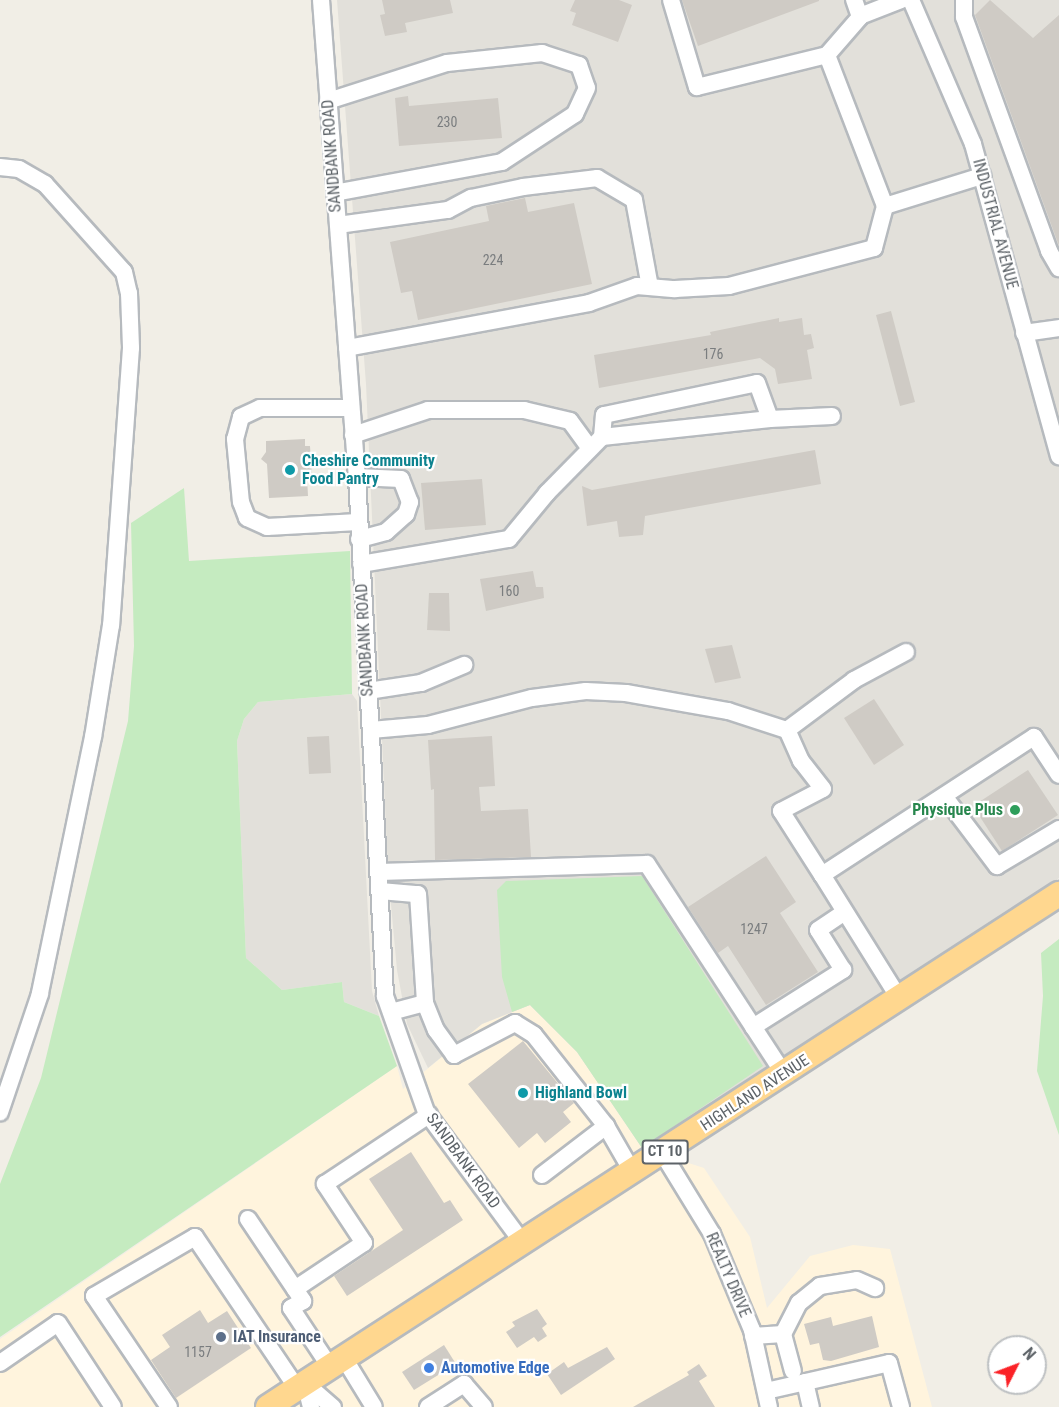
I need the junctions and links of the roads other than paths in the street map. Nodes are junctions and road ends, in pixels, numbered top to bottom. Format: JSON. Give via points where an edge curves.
{"nodes":[{"id":1,"x":321,"y":0,"type":"edge"},
{"id":2,"x":671,"y":0,"type":"edge"},
{"id":3,"x":901,"y":0,"type":"edge"},
{"id":4,"x":911,"y":0,"type":"edge"},
{"id":5,"x":964,"y":0,"type":"edge"},
{"id":6,"x":857,"y":8,"type":"edge"},
{"id":7,"x":827,"y":55,"type":"junction"},
{"id":8,"x":328,"y":101,"type":"junction"},
{"id":9,"x":0,"y":167,"type":"edge"},
{"id":10,"x":982,"y":176,"type":"junction"},
{"id":11,"x":335,"y":193,"type":"junction"},
{"id":12,"x":885,"y":206,"type":"junction"},
{"id":13,"x":338,"y":225,"type":"junction"},
{"id":14,"x":1059,"y":268,"type":"edge"},
{"id":15,"x":650,"y":287,"type":"junction"},
{"id":16,"x":1059,"y":328,"type":"edge"},
{"id":17,"x":1024,"y":333,"type":"junction"},
{"id":18,"x":347,"y":348,"type":"junction"},
{"id":19,"x":351,"y":408,"type":"junction"},
{"id":20,"x":832,"y":416,"type":"dead end"},
{"id":21,"x":770,"y":419,"type":"junction"},
{"id":22,"x":353,"y":435,"type":"junction"},
{"id":23,"x":602,"y":437,"type":"junction"},
{"id":24,"x":590,"y":449,"type":"junction"},
{"id":25,"x":1059,"y":456,"type":"edge"},
{"id":26,"x":357,"y":477,"type":"junction"},
{"id":27,"x":358,"y":522,"type":"junction"},
{"id":28,"x":359,"y":539,"type":"junction"},
{"id":29,"x":361,"y":564,"type":"junction"},
{"id":30,"x":906,"y":652,"type":"dead end"},
{"id":31,"x":464,"y":666,"type":"dead end"},
{"id":32,"x":368,"y":691,"type":"junction"},
{"id":33,"x":370,"y":730,"type":"junction"},
{"id":34,"x":788,"y":730,"type":"junction"},
{"id":35,"x":1059,"y":775,"type":"edge"},
{"id":36,"x":944,"y":796,"type":"junction"},
{"id":37,"x":1059,"y":829,"type":"edge"},
{"id":38,"x":379,"y":872,"type":"junction"},
{"id":39,"x":822,"y":875,"type":"junction"},
{"id":40,"x":380,"y":891,"type":"junction"},
{"id":41,"x":1059,"y":894,"type":"edge"},
{"id":42,"x":846,"y":912,"type":"junction"},
{"id":43,"x":899,"y":998,"type":"junction"},
{"id":44,"x":426,"y":1003,"type":"junction"},
{"id":45,"x":391,"y":1012,"type":"junction"},
{"id":46,"x":753,"y":1027,"type":"junction"},
{"id":47,"x":784,"y":1074,"type":"junction"},
{"id":48,"x":0,"y":1112,"type":"edge"},
{"id":49,"x":429,"y":1115,"type":"junction"},
{"id":50,"x":606,"y":1126,"type":"junction"},
{"id":51,"x":663,"y":1154,"type":"junction"},
{"id":52,"x":633,"y":1173,"type":"junction"},
{"id":53,"x":542,"y":1175,"type":"dead end"},
{"id":54,"x":248,"y":1219,"type":"dead end"},
{"id":55,"x":523,"y":1243,"type":"junction"},
{"id":56,"x":875,"y":1288,"type":"dead end"},
{"id":57,"x":295,"y":1289,"type":"junction"},
{"id":58,"x":783,"y":1334,"type":"junction"},
{"id":59,"x":753,"y":1336,"type":"junction"},
{"id":60,"x":0,"y":1363,"type":"edge"},
{"id":61,"x":337,"y":1363,"type":"junction"},
{"id":62,"x":799,"y":1377,"type":"junction"},
{"id":63,"x":304,"y":1393,"type":"edge"},
{"id":64,"x":768,"y":1399,"type":"edge"},
{"id":65,"x":113,"y":1407,"type":"edge"},
{"id":66,"x":169,"y":1407,"type":"edge"},
{"id":67,"x":268,"y":1407,"type":"edge"},
{"id":68,"x":333,"y":1407,"type":"edge"},
{"id":69,"x":374,"y":1407,"type":"edge"},
{"id":70,"x":428,"y":1407,"type":"edge"},
{"id":71,"x":484,"y":1407,"type":"edge"},
{"id":72,"x":810,"y":1407,"type":"edge"},
{"id":73,"x":901,"y":1407,"type":"edge"}],
"edges":[{"from":1,"to":8,"type":"street","name":"SANDBANK ROAD"},
{"from":2,"to":7,"type":"street","via":[[697,87]]},
{"from":3,"to":6,"type":"street"},
{"from":4,"to":10,"type":"street","name":"INDUSTRIAL AVENUE","via":[[973,144]]},
{"from":5,"to":14,"type":"street","via":[[964,17],[1049,251]]},
{"from":6,"to":7,"type":"street"},
{"from":7,"to":12,"type":"street"},
{"from":8,"to":11,"type":"street","name":"SANDBANK ROAD"},
{"from":8,"to":11,"type":"street","via":[[447,63],[542,52],[579,65],[587,88],[575,114],[502,162]]},
{"from":9,"to":48,"type":"street","via":[[19,169],[45,184],[124,272],[129,293],[131,348],[111,625],[93,737],[40,994]]},
{"from":10,"to":12,"type":"street"},
{"from":10,"to":17,"type":"street","name":"INDUSTRIAL AVENUE"},
{"from":11,"to":13,"type":"street","name":"SANDBANK ROAD"},
{"from":12,"to":15,"type":"street","via":[[874,248],[729,286]]},
{"from":13,"to":15,"type":"street","via":[[448,210],[471,198],[597,178],[634,200]]},
{"from":13,"to":18,"type":"street","name":"SANDBANK ROAD"},
{"from":15,"to":18,"type":"street","via":[[637,286],[589,303],[464,329]]},
{"from":16,"to":17,"type":"street"},
{"from":17,"to":25,"type":"street","name":"INDUSTRIAL AVENUE"},
{"from":18,"to":19,"type":"street","name":"SANDBANK ROAD"},
{"from":19,"to":22,"type":"street","name":"SANDBANK ROAD"},
{"from":19,"to":27,"type":"street","via":[[260,408],[241,417],[235,439],[241,502],[247,518],[267,527]]},
{"from":20,"to":21,"type":"street"},
{"from":21,"to":23,"type":"street"},
{"from":21,"to":23,"type":"street","via":[[757,383],[604,415]]},
{"from":22,"to":24,"type":"street","via":[[428,410],[524,410],[570,421]]},
{"from":22,"to":26,"type":"street","name":"SANDBANK ROAD"},
{"from":23,"to":24,"type":"street"},
{"from":24,"to":29,"type":"street","via":[[509,539]]},
{"from":26,"to":27,"type":"street","name":"SANDBANK ROAD"},
{"from":26,"to":28,"type":"street","via":[[400,479],[410,502],[406,514],[386,532]]},
{"from":27,"to":28,"type":"street","name":"SANDBANK ROAD"},
{"from":28,"to":29,"type":"street","name":"SANDBANK ROAD"},
{"from":29,"to":32,"type":"street","name":"SANDBANK ROAD"},
{"from":30,"to":34,"type":"street","via":[[854,680]]},
{"from":31,"to":32,"type":"street","via":[[421,683]]},
{"from":32,"to":33,"type":"street","name":"SANDBANK ROAD"},
{"from":33,"to":34,"type":"street","via":[[428,725],[532,698],[586,691],[626,693],[728,711]]},
{"from":33,"to":38,"type":"street","name":"SANDBANK ROAD"},
{"from":34,"to":39,"type":"street","via":[[801,761],[823,789],[780,811]]},
{"from":35,"to":36,"type":"street","via":[[1034,737]]},
{"from":36,"to":37,"type":"street","via":[[997,866]]},
{"from":36,"to":39,"type":"street"},
{"from":38,"to":40,"type":"street","name":"SANDBANK ROAD"},
{"from":38,"to":46,"type":"street","via":[[647,864]]},
{"from":39,"to":42,"type":"street"},
{"from":40,"to":44,"type":"street","via":[[418,894]]},
{"from":40,"to":45,"type":"street","name":"SANDBANK ROAD","via":[[386,996]]},
{"from":41,"to":43,"type":"highway","name":"HIGHLAND AVENUE","number":"CT 10"},
{"from":42,"to":43,"type":"street"},
{"from":42,"to":46,"type":"street","via":[[818,930],[843,970]]},
{"from":43,"to":47,"type":"highway","name":"HIGHLAND AVENUE","number":"CT 10"},
{"from":44,"to":45,"type":"street"},
{"from":44,"to":50,"type":"street","via":[[436,1030],[454,1055],[515,1023],[534,1035]]},
{"from":45,"to":49,"type":"street","name":"SANDBANK ROAD"},
{"from":46,"to":47,"type":"street"},
{"from":47,"to":51,"type":"highway","name":"HIGHLAND AVENUE","number":"CT 10"},
{"from":49,"to":55,"type":"street","name":"SANDBANK ROAD"},
{"from":49,"to":57,"type":"street","via":[[325,1184],[364,1243]]},
{"from":50,"to":52,"type":"street"},
{"from":50,"to":53,"type":"street"},
{"from":51,"to":52,"type":"highway","name":"HIGHLAND AVENUE","number":"CT 10"},
{"from":51,"to":59,"type":"street","name":"REALTY DRIVE","via":[[712,1234]]},
{"from":52,"to":55,"type":"highway","name":"HIGHLAND AVENUE","number":"CT 10"},
{"from":54,"to":57,"type":"street"},
{"from":55,"to":61,"type":"highway","name":"HIGHLAND AVENUE","number":"CT 10"},
{"from":56,"to":58,"type":"street","via":[[857,1280],[820,1286],[800,1303]]},
{"from":57,"to":61,"type":"street","via":[[303,1301],[291,1308]]},
{"from":58,"to":59,"type":"street"},
{"from":58,"to":62,"type":"street"},
{"from":59,"to":64,"type":"street","name":"REALTY DRIVE"},
{"from":60,"to":65,"type":"street","via":[[58,1323]]},
{"from":61,"to":63,"type":"highway","name":"HIGHLAND AVENUE","number":"CT 10"},
{"from":61,"to":69,"type":"street"},
{"from":62,"to":64,"type":"street"},
{"from":62,"to":72,"type":"street"},
{"from":62,"to":73,"type":"street","via":[[889,1363]]},
{"from":63,"to":66,"type":"street","via":[[195,1237],[94,1296]]},
{"from":63,"to":67,"type":"highway","name":"HIGHLAND AVENUE","number":"CT 10"},
{"from":63,"to":68,"type":"street"},
{"from":70,"to":71,"type":"street","via":[[464,1384]]}]}
